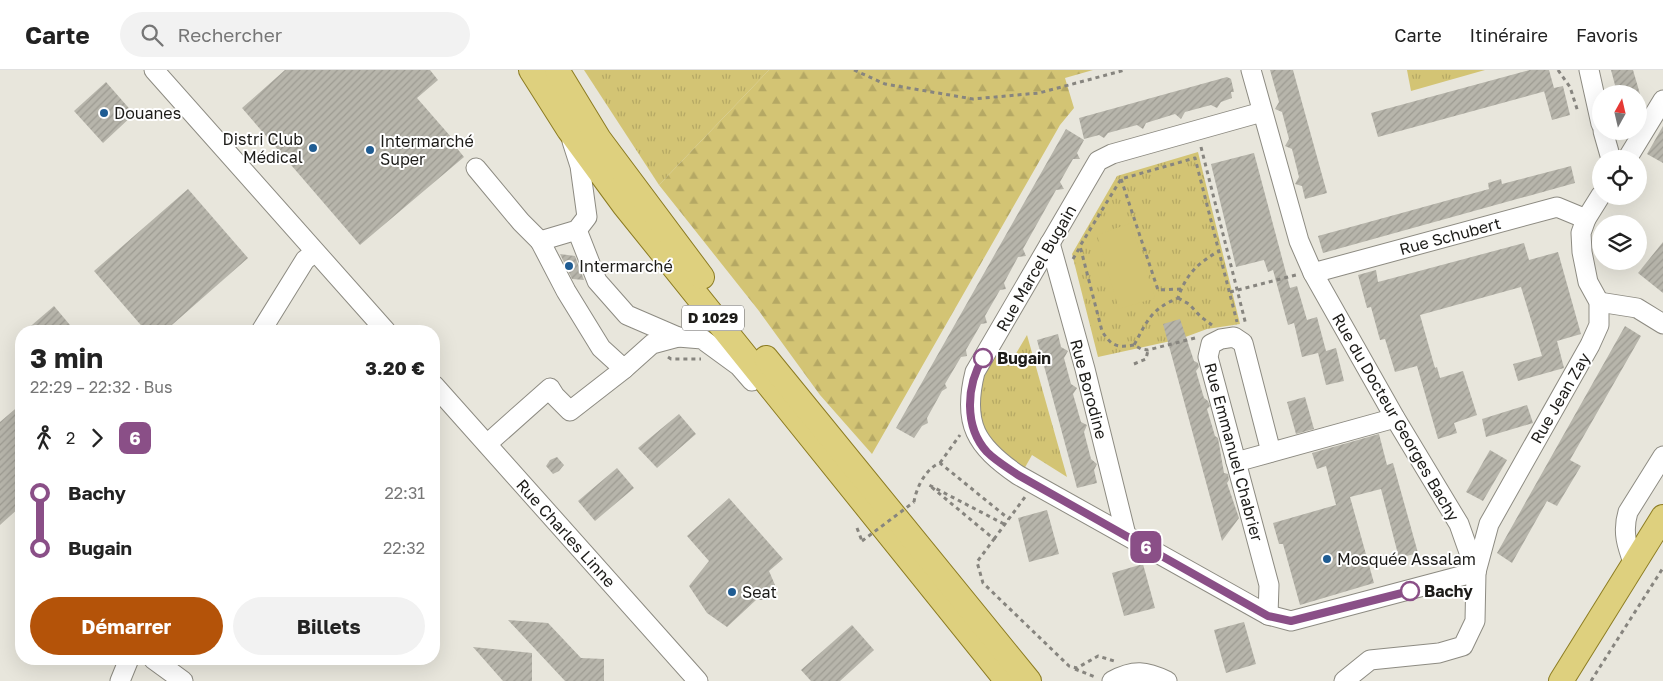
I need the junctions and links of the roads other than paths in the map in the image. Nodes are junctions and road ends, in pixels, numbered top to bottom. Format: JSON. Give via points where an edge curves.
{"nodes":[{"id":1,"x":154,"y":70,"type":"edge"},
{"id":2,"x":531,"y":70,"type":"edge"},
{"id":3,"x":557,"y":70,"type":"edge"},
{"id":4,"x":1251,"y":70,"type":"edge"},
{"id":5,"x":1589,"y":70,"type":"edge"},
{"id":6,"x":1592,"y":85,"type":"edge"},
{"id":7,"x":1663,"y":100,"type":"edge"},
{"id":8,"x":1262,"y":112,"type":"junction"},
{"id":9,"x":569,"y":130,"type":"junction"},
{"id":10,"x":1632,"y":150,"type":"edge"},
{"id":11,"x":476,"y":168,"type":"dead end"},
{"id":12,"x":1595,"y":205,"type":"edge"},
{"id":13,"x":1586,"y":219,"type":"junction"},
{"id":14,"x":577,"y":230,"type":"junction"},
{"id":15,"x":540,"y":241,"type":"junction"},
{"id":16,"x":1050,"y":243,"type":"junction"},
{"id":17,"x":315,"y":252,"type":"junction"},
{"id":18,"x":1313,"y":273,"type":"junction"},
{"id":19,"x":1599,"y":302,"type":"junction"},
{"id":20,"x":1663,"y":324,"type":"edge"},
{"id":21,"x":265,"y":325,"type":"edge"},
{"id":22,"x":381,"y":325,"type":"edge"},
{"id":23,"x":678,"y":337,"type":"junction"},
{"id":24,"x":624,"y":368,"type":"junction"},
{"id":25,"x":440,"y":392,"type":"edge"},
{"id":26,"x":789,"y":412,"type":"junction"},
{"id":27,"x":1395,"y":418,"type":"junction"},
{"id":28,"x":487,"y":444,"type":"junction"},
{"id":29,"x":1271,"y":452,"type":"junction"},
{"id":30,"x":1663,"y":456,"type":"edge"},
{"id":31,"x":1236,"y":462,"type":"junction"},
{"id":32,"x":1663,"y":517,"type":"edge"},
{"id":33,"x":1126,"y":535,"type":"junction"},
{"id":34,"x":1663,"y":543,"type":"edge"},
{"id":35,"x":907,"y":558,"type":"junction"},
{"id":36,"x":1634,"y":565,"type":"junction"},
{"id":37,"x":1476,"y":572,"type":"junction"},
{"id":38,"x":1268,"y":616,"type":"junction"},
{"id":39,"x":127,"y":665,"type":"edge"},
{"id":40,"x":161,"y":665,"type":"edge"},
{"id":41,"x":120,"y":681,"type":"edge"},
{"id":42,"x":183,"y":681,"type":"edge"},
{"id":43,"x":698,"y":681,"type":"edge"},
{"id":44,"x":1007,"y":681,"type":"edge"},
{"id":45,"x":1017,"y":681,"type":"edge"},
{"id":46,"x":1029,"y":681,"type":"edge"},
{"id":47,"x":1112,"y":681,"type":"edge"},
{"id":48,"x":1167,"y":681,"type":"edge"},
{"id":49,"x":1344,"y":681,"type":"edge"},
{"id":50,"x":1561,"y":681,"type":"edge"},
{"id":51,"x":1578,"y":681,"type":"edge"}],
"edges":[{"from":1,"to":17,"type":"street"},
{"from":2,"to":9,"type":"main road","number":"D 1029"},
{"from":3,"to":46,"type":"main road","number":"D 1029","via":[[599,139],[696,271]]},
{"from":4,"to":8,"type":"street","name":"Rue du Docteur Georges Bachy"},
{"from":5,"to":6,"type":"street"},
{"from":7,"to":10,"type":"street"},
{"from":8,"to":16,"type":"street","name":"Rue Marcel Bugain","via":[[1112,154],[1098,161]]},
{"from":8,"to":18,"type":"street","name":"Rue du Docteur Georges Bachy","via":[[1299,241]]},
{"from":9,"to":14,"type":"street","via":[[580,166],[587,217]]},
{"from":9,"to":26,"type":"main road","number":"D 1029"},
{"from":11,"to":15,"type":"street","via":[[520,222]]},
{"from":12,"to":13,"type":"street"},
{"from":13,"to":18,"type":"street","name":"Rue Schubert","via":[[1557,207]]},
{"from":13,"to":19,"type":"street","name":"Rue Jean Zay","via":[[1580,233],[1582,252],[1588,282]]},
{"from":14,"to":15,"type":"street"},
{"from":14,"to":23,"type":"street","via":[[596,281],[627,316]]},
{"from":15,"to":24,"type":"street","via":[[601,348]]},
{"from":16,"to":33,"type":"street","name":"Rue Borodine"},
{"from":16,"to":33,"type":"street","name":"Rue Marcel Bugain","via":[[1003,328],[974,372],[970,391],[973,424],[986,451],[1005,466]]},
{"from":17,"to":21,"type":"street","via":[[305,260]]},
{"from":17,"to":22,"type":"street"},
{"from":18,"to":27,"type":"street","name":"Rue du Docteur Georges Bachy"},
{"from":19,"to":20,"type":"street","via":[[1637,308]]},
{"from":19,"to":37,"type":"street","name":"Rue Jean Zay","via":[[1599,325],[1590,345],[1489,524]]},
{"from":23,"to":24,"type":"street","via":[[652,344]]},
{"from":23,"to":26,"type":"street","via":[[702,338],[739,366],[774,409]]},
{"from":24,"to":28,"type":"street","via":[[570,411],[550,388]]},
{"from":25,"to":28,"type":"street","name":"Rue Charles Linne"},
{"from":26,"to":35,"type":"main road","number":"D 1029"},
{"from":27,"to":29,"type":"street"},
{"from":27,"to":37,"type":"street","name":"Rue du Docteur Georges Bachy","via":[[1459,524]]},
{"from":28,"to":43,"type":"street","name":"Rue Charles Linne"},
{"from":29,"to":31,"type":"street"},
{"from":29,"to":31,"type":"street","name":"Rue Emmanuel Chabrier","via":[[1243,343],[1234,337],[1221,339],[1212,344],[1208,357]]},
{"from":30,"to":36,"type":"street","via":[[1625,522],[1626,545]]},
{"from":31,"to":38,"type":"street","name":"Rue Emmanuel Chabrier","via":[[1269,584]]},
{"from":32,"to":36,"type":"main road"},
{"from":33,"to":38,"type":"street","name":"Rue Marcel Bugain"},
{"from":34,"to":51,"type":"main road"},
{"from":35,"to":44,"type":"main road","number":"D 1029"},
{"from":35,"to":45,"type":"main road","number":"D 1029","via":[[922,565]]},
{"from":36,"to":50,"type":"main road"},
{"from":37,"to":38,"type":"street","name":"Rue Marcel Bugain","via":[[1291,621]]},
{"from":37,"to":49,"type":"street","name":"Rue du Docteur Georges Bachy","via":[[1475,621],[1463,646],[1439,653],[1370,660]]},
{"from":39,"to":41,"type":"street"},
{"from":40,"to":42,"type":"street"},
{"from":47,"to":48,"type":"street","via":[[1122,675],[1148,672]]}]}
